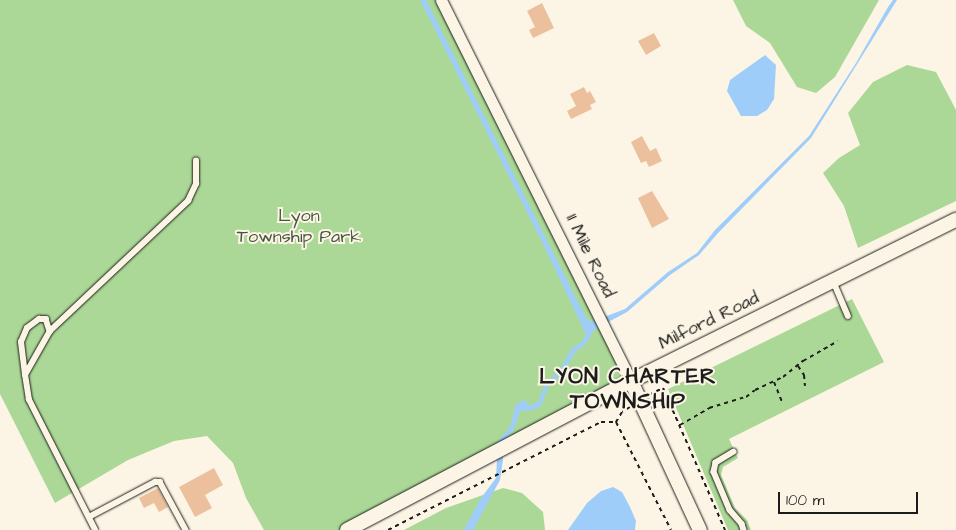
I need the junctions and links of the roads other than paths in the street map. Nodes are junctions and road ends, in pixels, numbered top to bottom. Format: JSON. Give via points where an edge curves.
{"nodes":[{"id":1,"x":441,"y":0,"type":"edge"},
{"id":2,"x":196,"y":161,"type":"dead end"},
{"id":3,"x":956,"y":220,"type":"edge"},
{"id":4,"x":833,"y":280,"type":"junction"},
{"id":5,"x":848,"y":316,"type":"dead end"},
{"id":6,"x":50,"y":332,"type":"junction"},
{"id":7,"x":25,"y":375,"type":"junction"},
{"id":8,"x":630,"y":381,"type":"junction"},
{"id":9,"x":734,"y":452,"type":"dead end"},
{"id":10,"x":88,"y":517,"type":"junction"},
{"id":11,"x":95,"y":530,"type":"edge"},
{"id":12,"x":186,"y":530,"type":"edge"},
{"id":13,"x":347,"y":530,"type":"edge"},
{"id":14,"x":700,"y":530,"type":"edge"},
{"id":15,"x":744,"y":530,"type":"edge"}],
"edges":[{"from":1,"to":8,"type":"street","name":"11 Mile Road"},
{"from":2,"to":6,"type":"lane","via":[[196,184],[188,202]]},
{"from":3,"to":4,"type":"street","name":"Milford Road"},
{"from":4,"to":5,"type":"lane"},
{"from":4,"to":8,"type":"street","name":"Milford Road"},
{"from":6,"to":7,"type":"lane"},
{"from":6,"to":7,"type":"lane","via":[[46,319],[39,318],[27,328],[21,342]]},
{"from":7,"to":10,"type":"lane","via":[[29,400]]},
{"from":8,"to":13,"type":"street","name":"Milford Road"},
{"from":8,"to":14,"type":"street","name":"11 Mile Road"},
{"from":9,"to":15,"type":"lane","via":[[716,462],[714,472],[730,510]]},
{"from":10,"to":11,"type":"lane"},
{"from":10,"to":12,"type":"lane","via":[[160,482]]}]}
